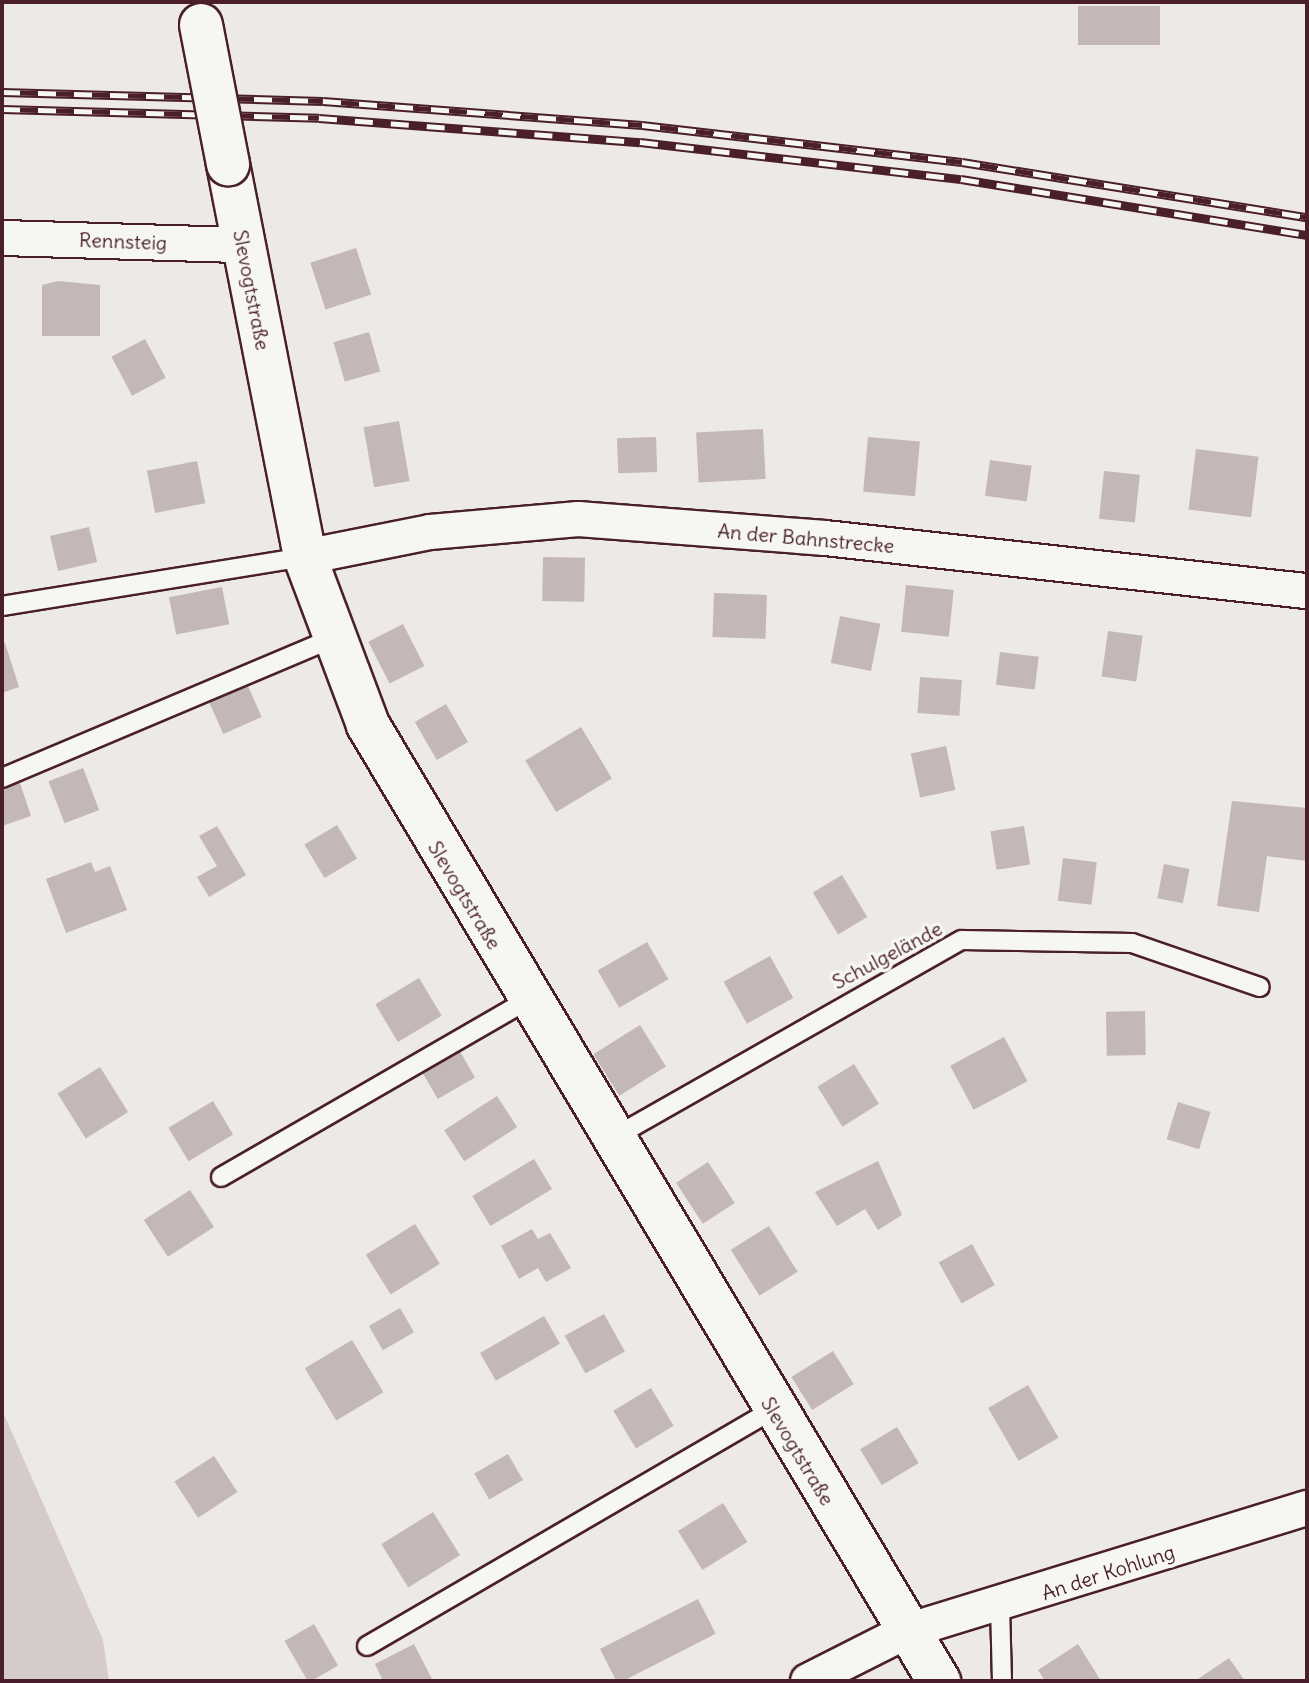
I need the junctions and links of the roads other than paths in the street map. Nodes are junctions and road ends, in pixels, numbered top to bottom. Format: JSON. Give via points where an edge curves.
{"nodes":[{"id":1,"x":199,"y":14,"type":"edge"},
{"id":2,"x":2,"y":238,"type":"edge"},
{"id":3,"x":243,"y":245,"type":"junction"},
{"id":4,"x":305,"y":557,"type":"junction"},
{"id":5,"x":1307,"y":591,"type":"edge"},
{"id":6,"x":2,"y":606,"type":"edge"},
{"id":7,"x":333,"y":638,"type":"junction"},
{"id":8,"x":2,"y":778,"type":"edge"},
{"id":9,"x":1260,"y":987,"type":"dead end"},
{"id":10,"x":528,"y":1000,"type":"junction"},
{"id":11,"x":611,"y":1139,"type":"junction"},
{"id":12,"x":221,"y":1177,"type":"dead end"},
{"id":13,"x":773,"y":1410,"type":"junction"},
{"id":14,"x":1307,"y":1508,"type":"edge"},
{"id":15,"x":1000,"y":1605,"type":"junction"},
{"id":16,"x":907,"y":1631,"type":"junction"},
{"id":17,"x":367,"y":1646,"type":"dead end"},
{"id":18,"x":808,"y":1681,"type":"edge"},
{"id":19,"x":939,"y":1681,"type":"edge"},
{"id":20,"x":1002,"y":1681,"type":"edge"}],
"edges":[{"from":1,"to":3,"type":"street","name":"Slevogtstraße","bridge":true},
{"from":2,"to":3,"type":"street","name":"Rennsteig"},
{"from":3,"to":4,"type":"street","name":"Slevogtstraße"},
{"from":4,"to":5,"type":"street","name":"An der Bahnstrecke","via":[[430,532],[578,519],[825,538]]},
{"from":4,"to":6,"type":"lane"},
{"from":4,"to":7,"type":"street","name":"Slevogtstraße"},
{"from":7,"to":8,"type":"lane"},
{"from":7,"to":10,"type":"street","name":"Slevogtstraße","via":[[368,725]]},
{"from":9,"to":11,"type":"lane","name":"Schulgelände","via":[[1132,943],[962,940]]},
{"from":10,"to":11,"type":"street","name":"Slevogtstraße"},
{"from":10,"to":12,"type":"lane"},
{"from":11,"to":13,"type":"street","name":"Slevogtstraße"},
{"from":13,"to":16,"type":"street","name":"Slevogtstraße"},
{"from":13,"to":17,"type":"lane"},
{"from":14,"to":15,"type":"street","name":"An der Kohlung"},
{"from":15,"to":16,"type":"street","name":"An der Kohlung"},
{"from":15,"to":20,"type":"lane"},
{"from":16,"to":18,"type":"street","name":"An der Kohlung"},
{"from":16,"to":19,"type":"street","name":"Slevogtstraße"}]}
